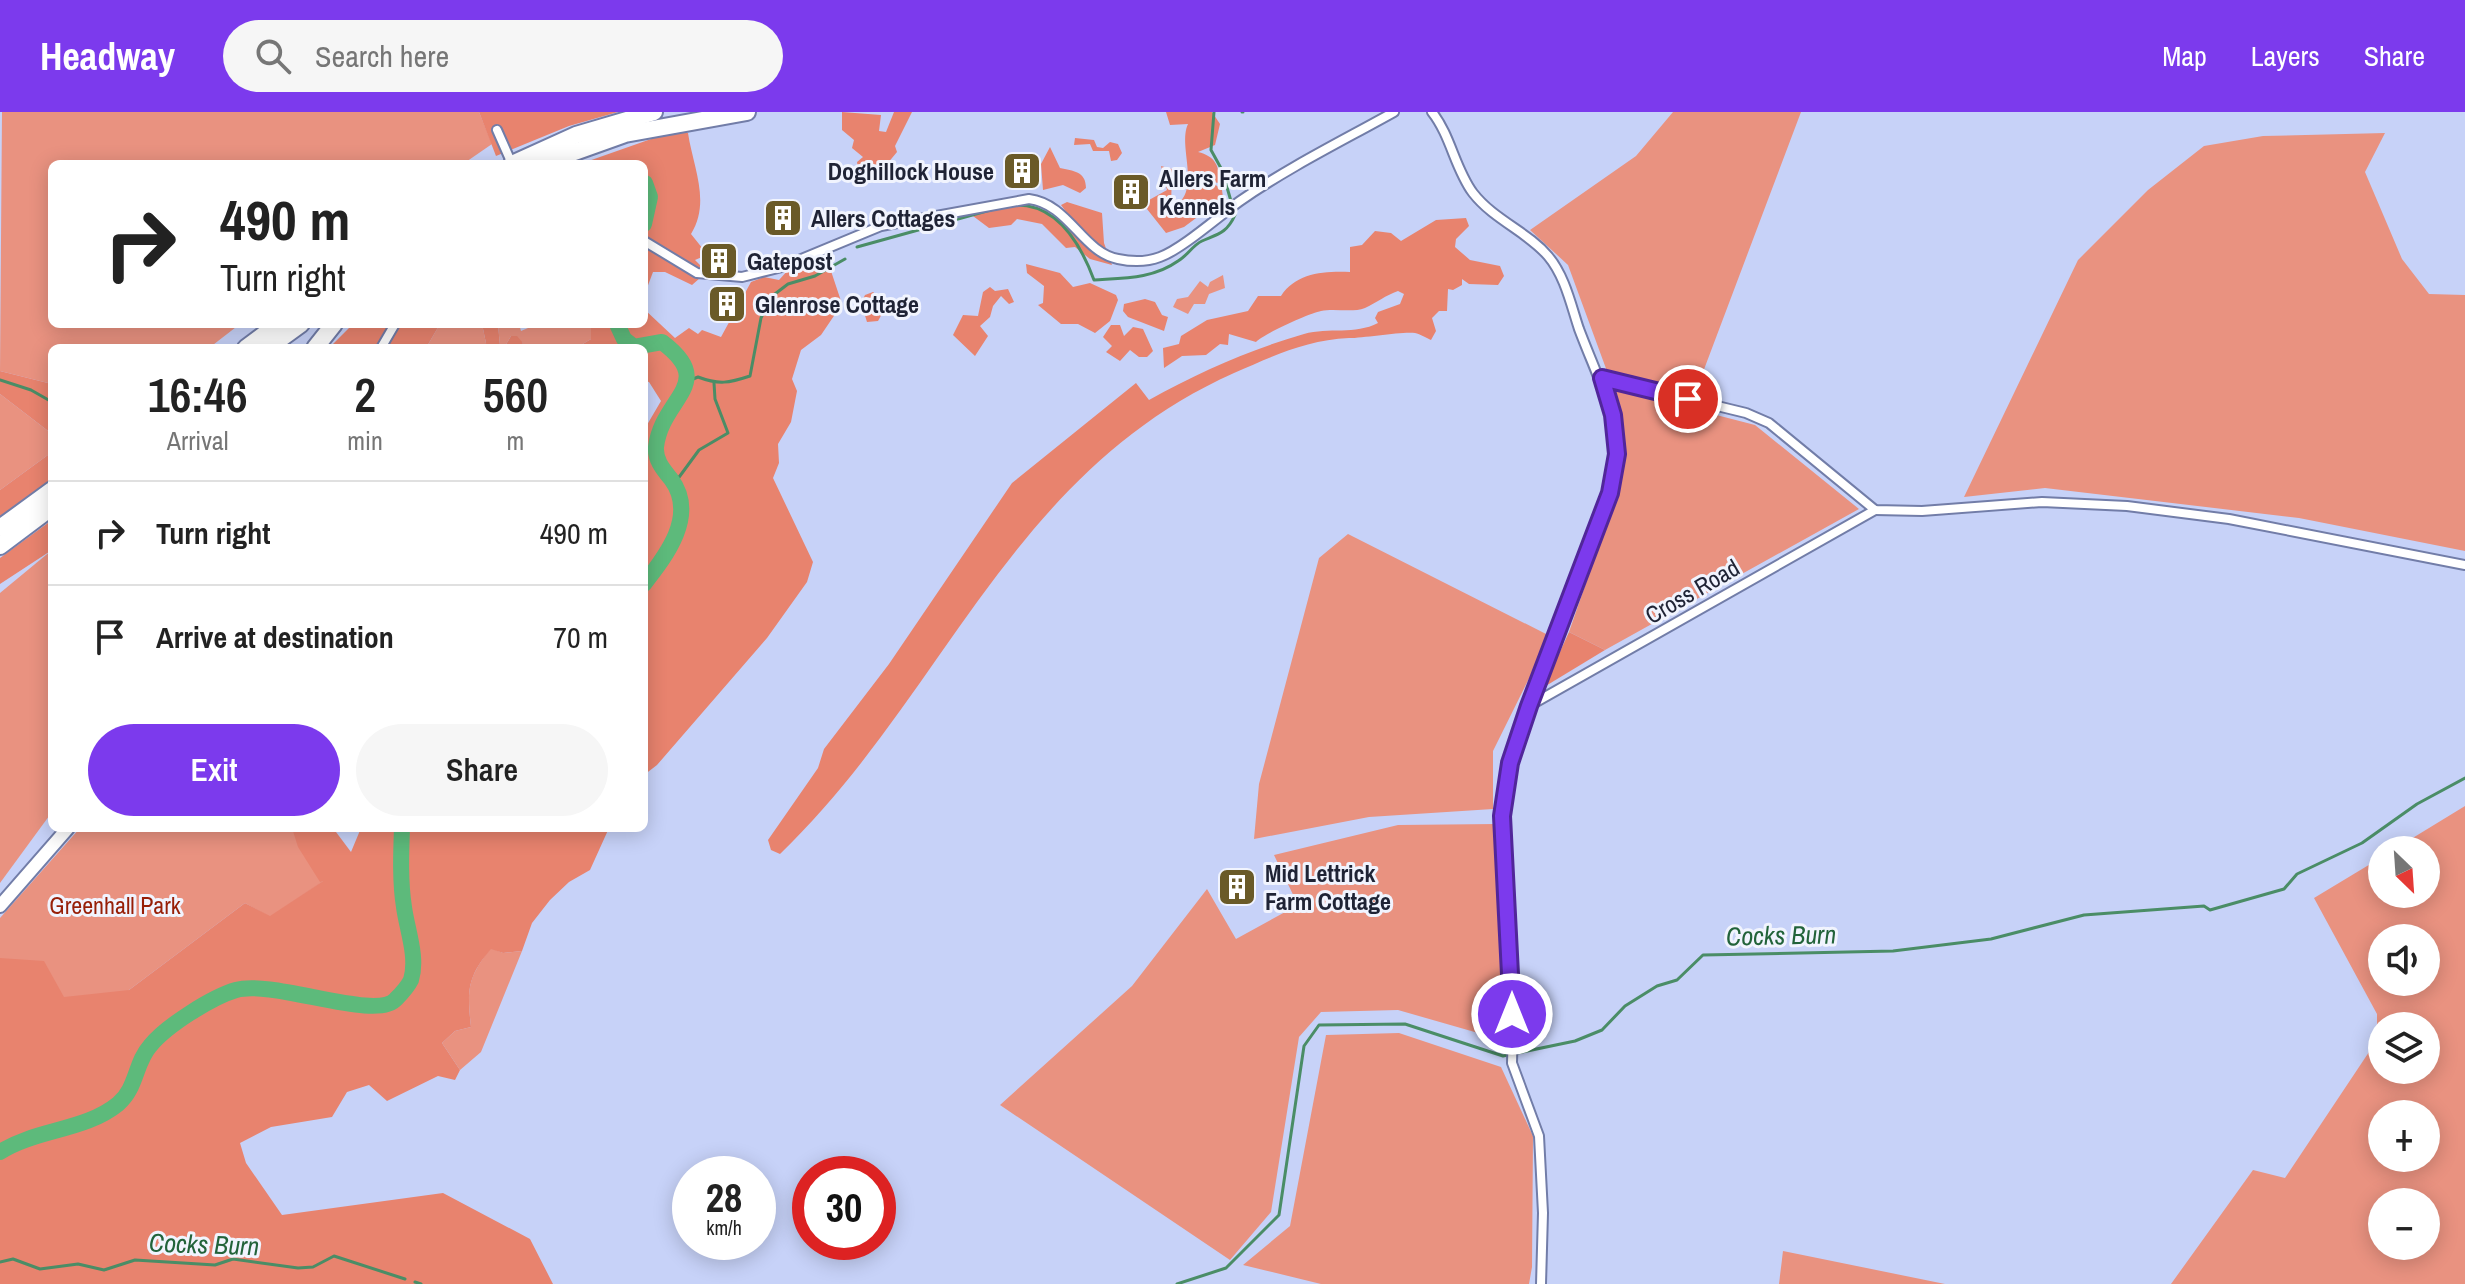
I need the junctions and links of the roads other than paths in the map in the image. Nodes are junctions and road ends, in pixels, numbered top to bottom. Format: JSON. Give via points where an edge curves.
{"nodes":[{"id":1,"x":654,"y":112,"type":"edge"},
{"id":2,"x":747,"y":112,"type":"edge"},
{"id":3,"x":1394,"y":112,"type":"edge"},
{"id":4,"x":1432,"y":112,"type":"edge"},
{"id":5,"x":497,"y":130,"type":"dead end"},
{"id":6,"x":510,"y":160,"type":"edge"},
{"id":7,"x":521,"y":160,"type":"edge"},
{"id":8,"x":552,"y":160,"type":"edge"},
{"id":9,"x":648,"y":243,"type":"edge"},
{"id":10,"x":273,"y":328,"type":"edge"},
{"id":11,"x":296,"y":328,"type":"edge"},
{"id":12,"x":331,"y":328,"type":"edge"},
{"id":13,"x":251,"y":344,"type":"edge"},
{"id":14,"x":274,"y":344,"type":"edge"},
{"id":15,"x":318,"y":344,"type":"edge"},
{"id":16,"x":1602,"y":378,"type":"junction"},
{"id":17,"x":48,"y":493,"type":"edge"},
{"id":18,"x":48,"y":510,"type":"edge"},
{"id":19,"x":1875,"y":510,"type":"junction"},
{"id":20,"x":0,"y":528,"type":"edge"},
{"id":21,"x":0,"y":546,"type":"edge"},
{"id":22,"x":2465,"y":565,"type":"edge"},
{"id":23,"x":1529,"y":706,"type":"junction"},
{"id":24,"x":63,"y":832,"type":"edge"},
{"id":25,"x":0,"y":906,"type":"edge"},
{"id":26,"x":1541,"y":1284,"type":"edge"}],
"edges":[{"from":1,"to":7,"type":"highway","via":[[576,135]]},
{"from":2,"to":8,"type":"highway","via":[[625,134]]},
{"from":3,"to":9,"type":"street","via":[[1241,201],[1162,257],[1126,261],[1097,252],[1051,207],[1017,200],[908,219],[768,271],[721,278],[697,273]]},
{"from":4,"to":16,"type":"street","via":[[1475,195],[1558,269]]},
{"from":5,"to":6,"type":"street"},
{"from":10,"to":13,"type":"highway"},
{"from":11,"to":14,"type":"highway"},
{"from":12,"to":15,"type":"highway"},
{"from":16,"to":19,"type":"street","via":[[1769,423]]},
{"from":16,"to":23,"type":"street","via":[[1617,454],[1610,493]]},
{"from":17,"to":20,"type":"highway"},
{"from":18,"to":21,"type":"highway"},
{"from":19,"to":22,"type":"street","via":[[2042,502],[2113,505],[2229,519]]},
{"from":19,"to":23,"type":"street","name":"Cross Road"},
{"from":23,"to":26,"type":"street","via":[[1510,763],[1502,816],[1514,988],[1512,1063],[1539,1136]]},
{"from":24,"to":25,"type":"main road"}]}
